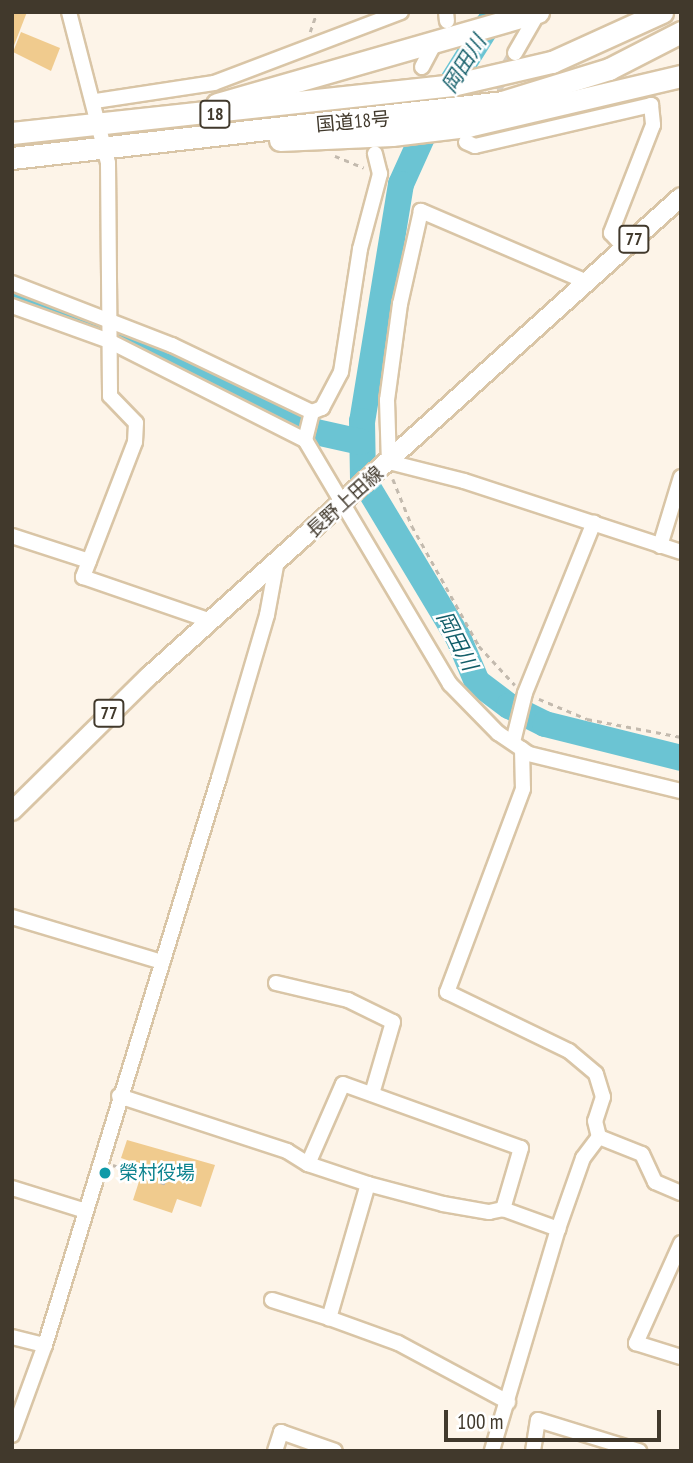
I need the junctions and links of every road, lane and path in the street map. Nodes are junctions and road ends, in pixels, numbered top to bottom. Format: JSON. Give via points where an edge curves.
{"nodes":[{"id":1,"x":317,"y":12,"type":"edge"},
{"id":2,"x":401,"y":12,"type":"edge"},
{"id":3,"x":662,"y":12,"type":"edge"},
{"id":4,"x":72,"y":15,"type":"edge"},
{"id":5,"x":534,"y":16,"type":"edge"},
{"id":6,"x":443,"y":29,"type":"edge"},
{"id":7,"x":681,"y":32,"type":"edge"},
{"id":8,"x":306,"y":45,"type":"junction"},
{"id":9,"x":514,"y":53,"type":"tunnel mouth"},
{"id":10,"x":422,"y":67,"type":"dead end"},
{"id":11,"x":681,"y":76,"type":"edge"},
{"id":12,"x":95,"y":101,"type":"junction"},
{"id":13,"x":169,"y":119,"type":"junction"},
{"id":14,"x":396,"y":126,"type":"junction"},
{"id":15,"x":12,"y":133,"type":"edge"},
{"id":16,"x":467,"y":134,"type":"junction"},
{"id":17,"x":103,"y":137,"type":"junction"},
{"id":18,"x":324,"y":152,"type":"dead end"},
{"id":19,"x":375,"y":154,"type":"dead end"},
{"id":20,"x":12,"y":158,"type":"edge"},
{"id":21,"x":380,"y":174,"type":"junction"},
{"id":22,"x":681,"y":197,"type":"edge"},
{"id":23,"x":625,"y":248,"type":"junction"},
{"id":24,"x":587,"y":282,"type":"junction"},
{"id":25,"x":12,"y":283,"type":"edge"},
{"id":26,"x":12,"y":306,"type":"edge"},
{"id":27,"x":111,"y":330,"type":"junction"},
{"id":28,"x":311,"y":415,"type":"junction"},
{"id":29,"x":306,"y":437,"type":"junction"},
{"id":30,"x":389,"y":462,"type":"junction"},
{"id":31,"x":681,"y":477,"type":"edge"},
{"id":32,"x":344,"y":502,"type":"junction"},
{"id":33,"x":594,"y":522,"type":"junction"},
{"id":34,"x":12,"y":536,"type":"edge"},
{"id":35,"x":660,"y":546,"type":"junction"},
{"id":36,"x":681,"y":552,"type":"edge"},
{"id":37,"x":89,"y":561,"type":"junction"},
{"id":38,"x":276,"y":566,"type":"junction"},
{"id":39,"x":211,"y":621,"type":"junction"},
{"id":40,"x":525,"y":693,"type":"junction"},
{"id":41,"x":681,"y":737,"type":"edge"},
{"id":42,"x":518,"y":746,"type":"junction"},
{"id":43,"x":681,"y":791,"type":"edge"},
{"id":44,"x":12,"y":811,"type":"edge"},
{"id":45,"x":12,"y":917,"type":"edge"},
{"id":46,"x":162,"y":962,"type":"junction"},
{"id":47,"x":276,"y":983,"type":"dead end"},
{"id":48,"x":372,"y":1094,"type":"junction"},
{"id":49,"x":119,"y":1096,"type":"junction"},
{"id":50,"x":599,"y":1137,"type":"junction"},
{"id":51,"x":100,"y":1160,"type":"junction"},
{"id":52,"x":308,"y":1164,"type":"junction"},
{"id":53,"x":166,"y":1184,"type":"dead end"},
{"id":54,"x":369,"y":1184,"type":"junction"},
{"id":55,"x":12,"y":1188,"type":"edge"},
{"id":56,"x":681,"y":1193,"type":"edge"},
{"id":57,"x":503,"y":1209,"type":"junction"},
{"id":58,"x":86,"y":1211,"type":"junction"},
{"id":59,"x":558,"y":1229,"type":"junction"},
{"id":60,"x":681,"y":1242,"type":"edge"},
{"id":61,"x":272,"y":1300,"type":"dead end"},
{"id":62,"x":329,"y":1318,"type":"junction"},
{"id":63,"x":12,"y":1337,"type":"edge"},
{"id":64,"x":45,"y":1345,"type":"junction"},
{"id":65,"x":681,"y":1357,"type":"edge"},
{"id":66,"x":508,"y":1402,"type":"junction"},
{"id":67,"x":12,"y":1435,"type":"edge"},
{"id":68,"x":275,"y":1451,"type":"edge"},
{"id":69,"x":335,"y":1451,"type":"edge"},
{"id":70,"x":492,"y":1451,"type":"edge"},
{"id":71,"x":533,"y":1451,"type":"edge"},
{"id":72,"x":639,"y":1451,"type":"edge"}],
"edges":[{"from":1,"to":8,"type":"path"},
{"from":2,"to":8,"type":"street"},
{"from":3,"to":13,"type":"highway","name":"国道18号","number":"18","via":[[582,51],[495,77]]},
{"from":4,"to":12,"type":"street"},
{"from":5,"to":6,"type":"highway"},
{"from":5,"to":9,"type":"street"},
{"from":6,"to":10,"type":"street"},
{"from":6,"to":13,"type":"highway"},
{"from":7,"to":14,"type":"highway","name":"国道18号","via":[[588,76]]},
{"from":8,"to":12,"type":"street","via":[[214,83]]},
{"from":11,"to":16,"type":"highway"},
{"from":12,"to":17,"type":"street"},
{"from":13,"to":17,"type":"highway","name":"国道18号","number":"18"},
{"from":14,"to":16,"type":"highway"},
{"from":14,"to":17,"type":"highway","name":"国道18号","number":"18","via":[[312,141]]},
{"from":15,"to":17,"type":"highway","name":"国道18号","number":"18"},
{"from":16,"to":23,"type":"street","via":[[475,146],[651,105],[653,125],[611,233]]},
{"from":17,"to":20,"type":"highway","name":"国道18号","number":"18"},
{"from":17,"to":27,"type":"street"},
{"from":18,"to":21,"type":"path"},
{"from":19,"to":21,"type":"street"},
{"from":21,"to":28,"type":"street","via":[[360,249],[341,372],[322,408]]},
{"from":22,"to":23,"type":"main road","name":"長野上田線","number":"77"},
{"from":23,"to":24,"type":"main road","name":"長野上田線","number":"77"},
{"from":24,"to":30,"type":"main road","name":"長野上田線","number":"77"},
{"from":24,"to":30,"type":"street","via":[[421,211],[400,304],[387,400]]},
{"from":25,"to":27,"type":"street"},
{"from":26,"to":27,"type":"street"},
{"from":27,"to":28,"type":"street"},
{"from":27,"to":29,"type":"street"},
{"from":27,"to":37,"type":"street","via":[[110,396],[136,423],[135,442]]},
{"from":28,"to":29,"type":"street"},
{"from":29,"to":32,"type":"street"},
{"from":30,"to":32,"type":"main road","name":"長野上田線","number":"77"},
{"from":30,"to":33,"type":"street"},
{"from":30,"to":40,"type":"path","via":[[412,526],[479,646],[508,681]]},
{"from":31,"to":35,"type":"street"},
{"from":32,"to":38,"type":"main road","name":"長野上田線","number":"77"},
{"from":32,"to":42,"type":"street","via":[[450,684]]},
{"from":33,"to":35,"type":"street"},
{"from":33,"to":40,"type":"street"},
{"from":34,"to":37,"type":"street"},
{"from":35,"to":36,"type":"street"},
{"from":37,"to":39,"type":"street","via":[[83,577]]},
{"from":38,"to":39,"type":"main road","name":"長野上田線","number":"77"},
{"from":38,"to":46,"type":"street","via":[[267,615]]},
{"from":39,"to":44,"type":"main road","name":"長野上田線","number":"77","via":[[80,740]]},
{"from":40,"to":41,"type":"path","via":[[587,719]]},
{"from":40,"to":42,"type":"street"},
{"from":42,"to":43,"type":"street"},
{"from":42,"to":50,"type":"street","via":[[523,789],[447,992],[569,1052],[596,1074],[603,1097],[595,1121]]},
{"from":45,"to":46,"type":"street"},
{"from":46,"to":49,"type":"street"},
{"from":47,"to":48,"type":"street","via":[[348,1000],[393,1022]]},
{"from":48,"to":52,"type":"street","via":[[344,1084]]},
{"from":48,"to":57,"type":"street","via":[[521,1149]]},
{"from":49,"to":51,"type":"street"},
{"from":49,"to":52,"type":"street","via":[[287,1150]]},
{"from":50,"to":56,"type":"street","via":[[642,1154],[655,1182]]},
{"from":50,"to":59,"type":"street","via":[[583,1158]]},
{"from":51,"to":53,"type":"path"},
{"from":51,"to":58,"type":"street"},
{"from":52,"to":54,"type":"street"},
{"from":54,"to":57,"type":"street","via":[[443,1204],[489,1212]]},
{"from":54,"to":62,"type":"street"},
{"from":55,"to":58,"type":"street"},
{"from":57,"to":59,"type":"street"},
{"from":58,"to":64,"type":"street"},
{"from":59,"to":66,"type":"street"},
{"from":60,"to":65,"type":"street","via":[[636,1343]]},
{"from":61,"to":62,"type":"street"},
{"from":62,"to":66,"type":"street","via":[[398,1343]]},
{"from":63,"to":64,"type":"street"},
{"from":64,"to":67,"type":"street"},
{"from":66,"to":70,"type":"street"},
{"from":68,"to":69,"type":"street","via":[[281,1432]]},
{"from":71,"to":72,"type":"street","via":[[538,1420]]}]}
